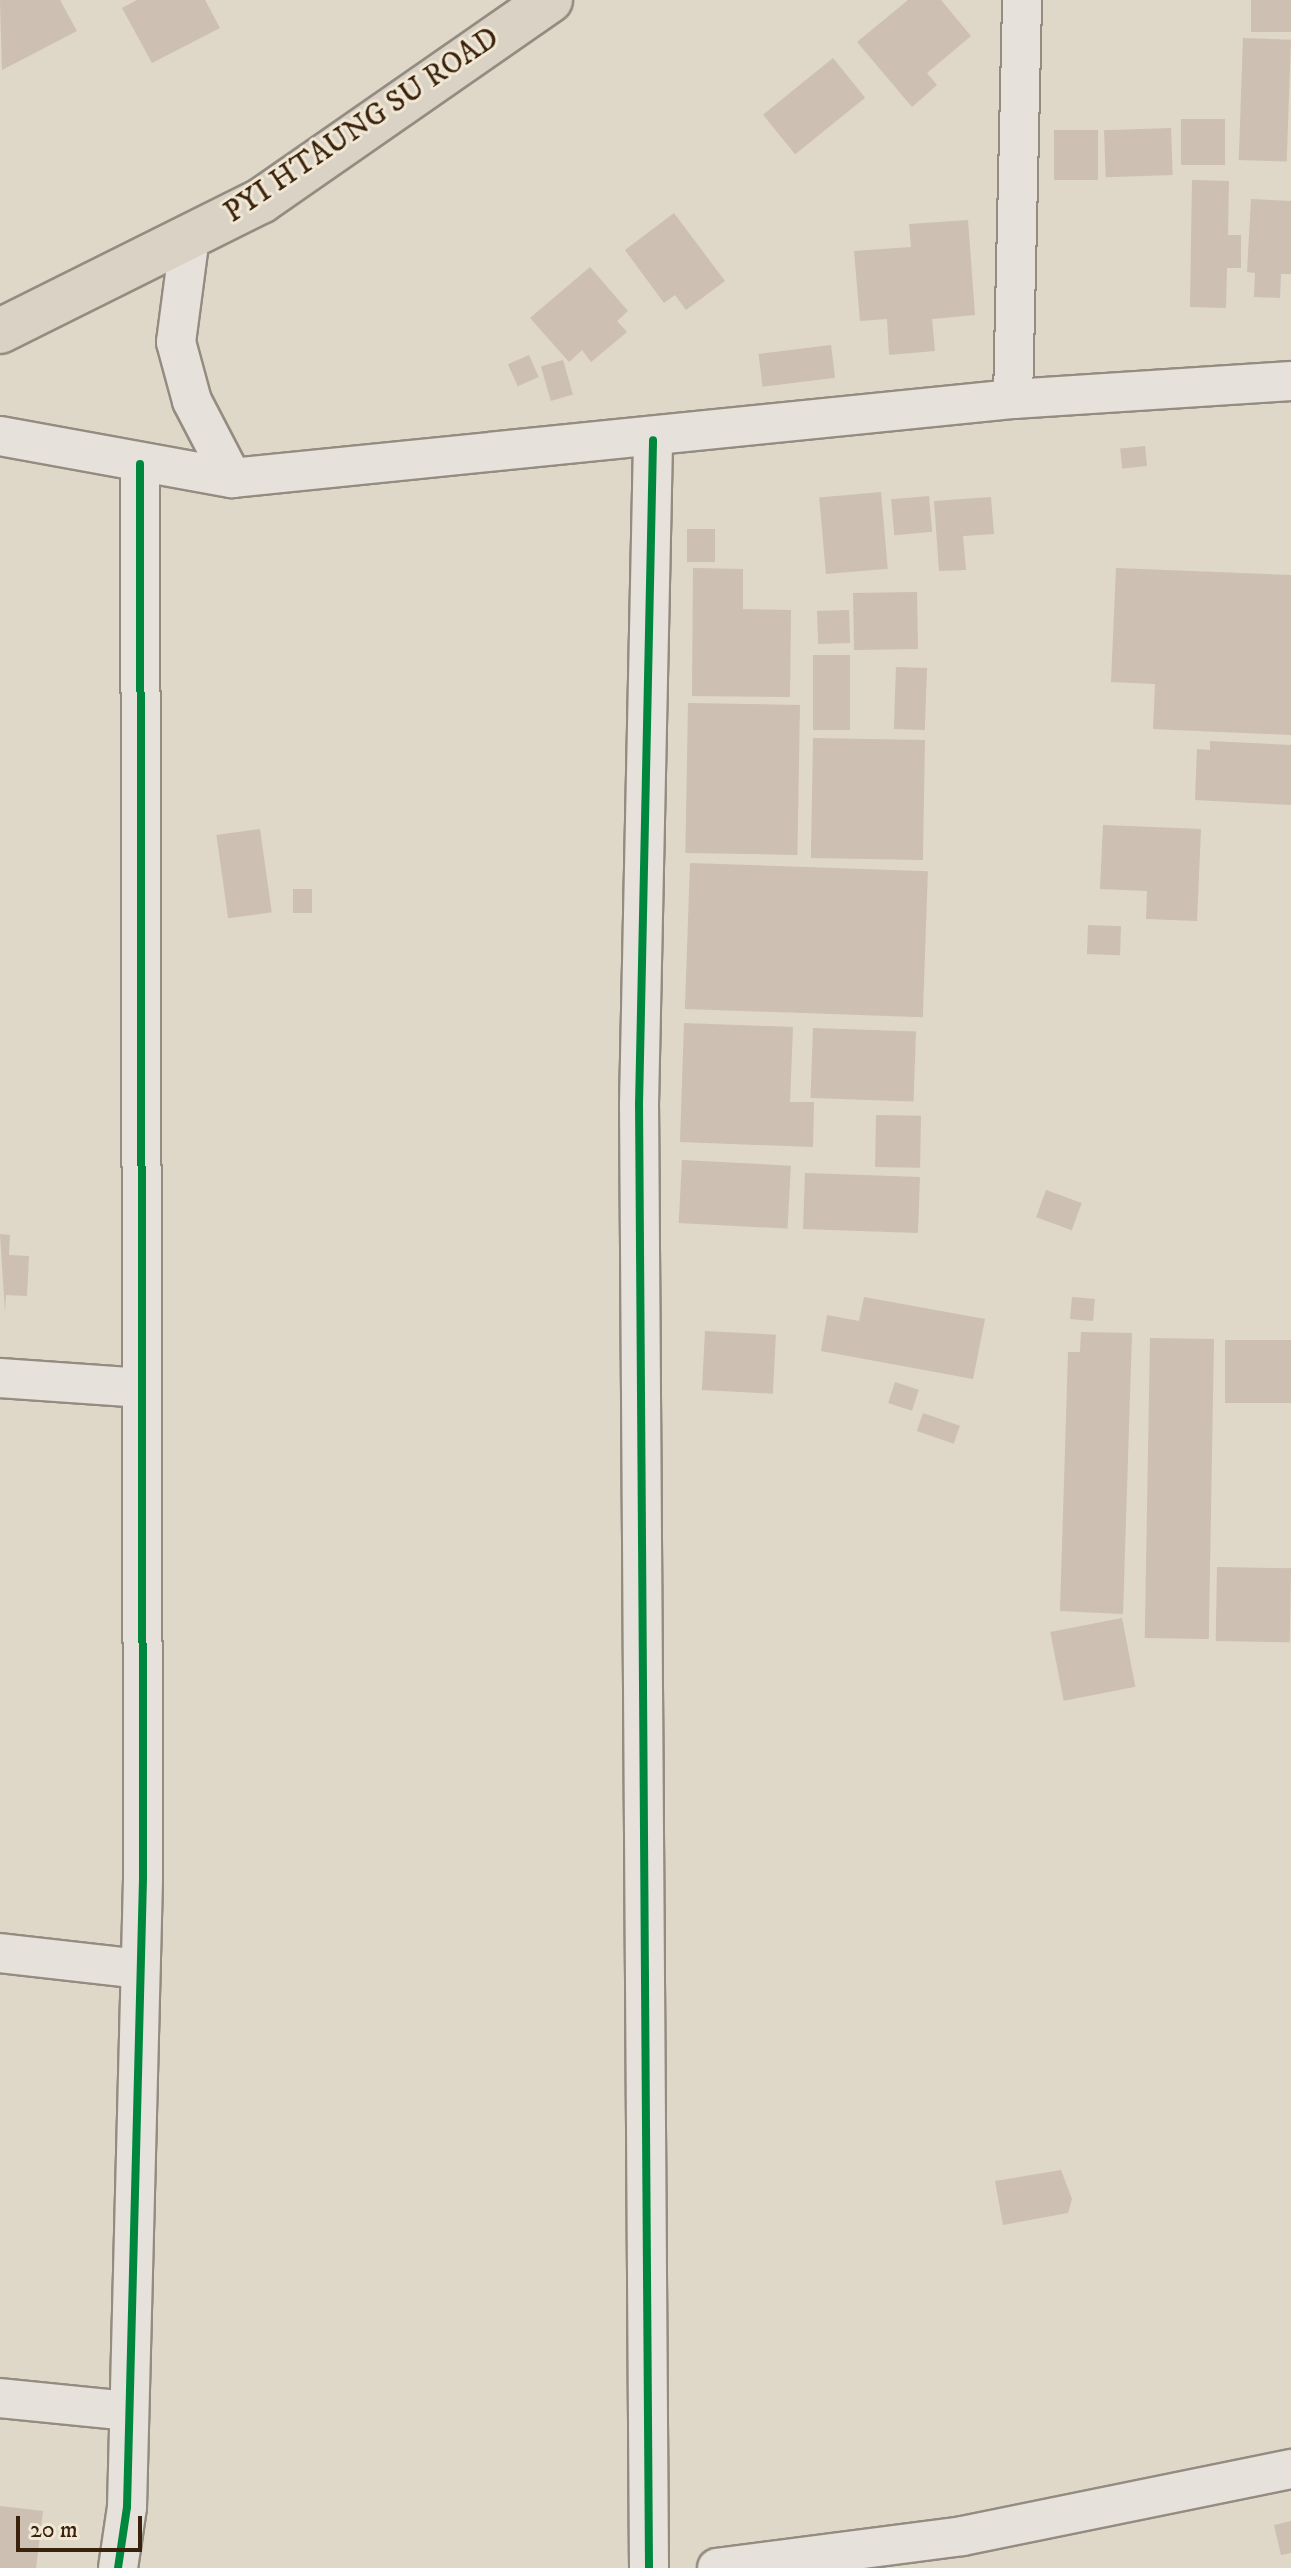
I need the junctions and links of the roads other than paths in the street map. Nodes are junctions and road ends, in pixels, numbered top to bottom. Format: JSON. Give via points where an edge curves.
{"nodes":[{"id":1,"x":550,"y":0,"type":"edge"},
{"id":2,"x":1022,"y":0,"type":"edge"},
{"id":3,"x":190,"y":236,"type":"junction"},
{"id":4,"x":0,"y":331,"type":"edge"},
{"id":5,"x":1291,"y":381,"type":"edge"},
{"id":6,"x":1013,"y":399,"type":"junction"},
{"id":7,"x":0,"y":436,"type":"edge"},
{"id":8,"x":653,"y":440,"type":"junction"},
{"id":9,"x":140,"y":464,"type":"junction"},
{"id":10,"x":232,"y":478,"type":"junction"},
{"id":11,"x":0,"y":1378,"type":"edge"},
{"id":12,"x":142,"y":1388,"type":"junction"},
{"id":13,"x":0,"y":1953,"type":"edge"},
{"id":14,"x":140,"y":1969,"type":"junction"},
{"id":15,"x":0,"y":2398,"type":"edge"},
{"id":16,"x":128,"y":2411,"type":"junction"},
{"id":17,"x":1291,"y":2469,"type":"edge"},
{"id":18,"x":118,"y":2568,"type":"edge"},
{"id":19,"x":649,"y":2568,"type":"edge"},
{"id":20,"x":717,"y":2568,"type":"edge"}],
"edges":[{"from":1,"to":3,"type":"highway","name":"PYI HTAUNG SU ROAD","via":[[261,201]]},
{"from":2,"to":6,"type":"street"},
{"from":3,"to":4,"type":"highway","name":"PYI HTAUNG SU ROAD"},
{"from":3,"to":10,"type":"street","via":[[176,342],[192,401]]},
{"from":5,"to":6,"type":"street"},
{"from":6,"to":8,"type":"street"},
{"from":7,"to":9,"type":"street"},
{"from":8,"to":10,"type":"street"},
{"from":8,"to":19,"type":"street","via":[[639,1105]]},
{"from":9,"to":10,"type":"street"},
{"from":9,"to":12,"type":"street"},
{"from":11,"to":12,"type":"street"},
{"from":12,"to":14,"type":"street"},
{"from":13,"to":14,"type":"street"},
{"from":14,"to":16,"type":"street"},
{"from":15,"to":16,"type":"street"},
{"from":16,"to":18,"type":"street"},
{"from":17,"to":20,"type":"street","via":[[962,2536]]}]}
